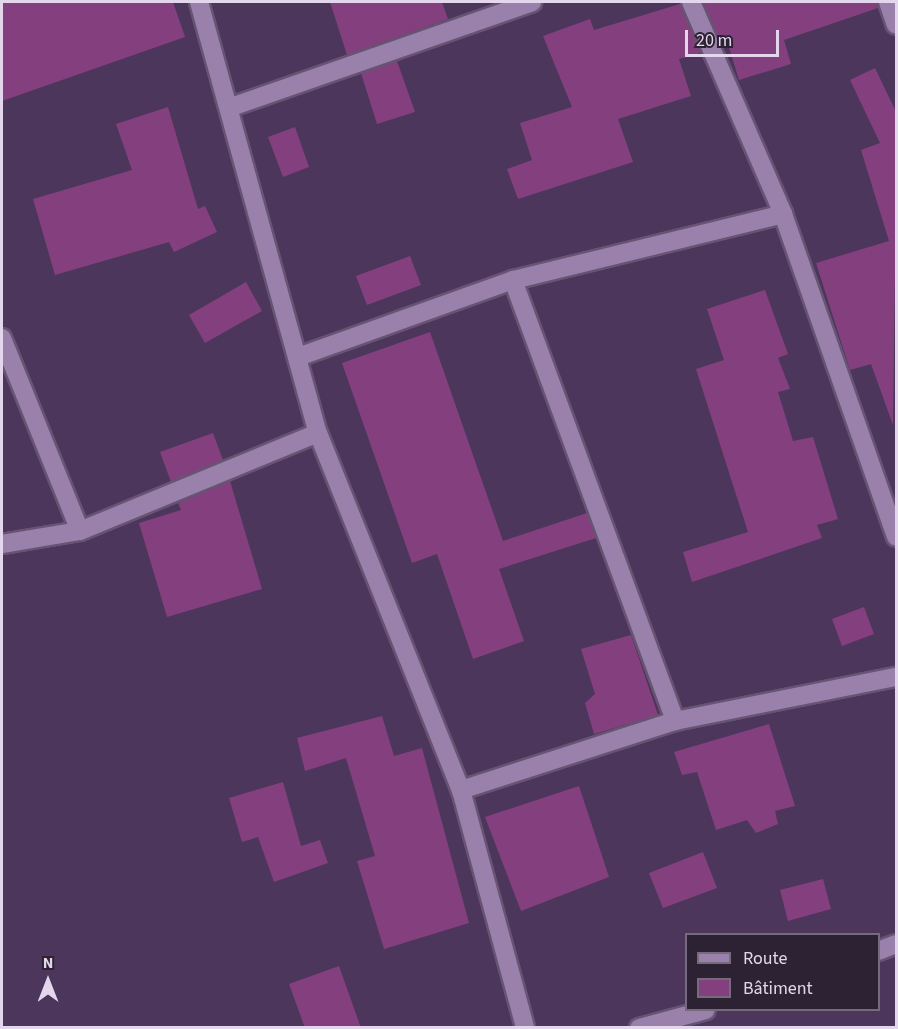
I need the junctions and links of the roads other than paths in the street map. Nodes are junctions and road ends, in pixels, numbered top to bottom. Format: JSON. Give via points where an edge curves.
{"nodes":[{"id":1,"x":199,"y":2,"type":"edge"},
{"id":2,"x":532,"y":2,"type":"edge"},
{"id":3,"x":691,"y":2,"type":"edge"},
{"id":4,"x":888,"y":2,"type":"edge"},
{"id":5,"x":897,"y":24,"type":"edge"},
{"id":6,"x":231,"y":107,"type":"junction"},
{"id":7,"x":783,"y":214,"type":"junction"},
{"id":8,"x":513,"y":280,"type":"junction"},
{"id":9,"x":2,"y":338,"type":"edge"},
{"id":10,"x":298,"y":357,"type":"junction"},
{"id":11,"x":318,"y":433,"type":"junction"},
{"id":12,"x":80,"y":531,"type":"junction"},
{"id":13,"x":897,"y":537,"type":"edge"},
{"id":14,"x":2,"y":544,"type":"edge"},
{"id":15,"x":897,"y":677,"type":"edge"},
{"id":16,"x":675,"y":720,"type":"junction"},
{"id":17,"x":460,"y":790,"type":"junction"},
{"id":18,"x":897,"y":944,"type":"edge"},
{"id":19,"x":880,"y":951,"type":"edge"},
{"id":20,"x":702,"y":1011,"type":"edge"},
{"id":21,"x":525,"y":1028,"type":"edge"},
{"id":22,"x":639,"y":1028,"type":"edge"}],
"edges":[{"from":1,"to":6,"type":"street"},
{"from":2,"to":6,"type":"street"},
{"from":3,"to":7,"type":"street"},
{"from":4,"to":5,"type":"street"},
{"from":6,"to":10,"type":"street"},
{"from":7,"to":8,"type":"street"},
{"from":7,"to":13,"type":"street"},
{"from":8,"to":10,"type":"street"},
{"from":8,"to":16,"type":"street"},
{"from":9,"to":12,"type":"street"},
{"from":10,"to":11,"type":"street"},
{"from":11,"to":12,"type":"street"},
{"from":11,"to":17,"type":"street"},
{"from":12,"to":14,"type":"street"},
{"from":15,"to":16,"type":"street"},
{"from":16,"to":17,"type":"street"},
{"from":17,"to":21,"type":"street"},
{"from":18,"to":19,"type":"street"},
{"from":20,"to":22,"type":"street"}]}
